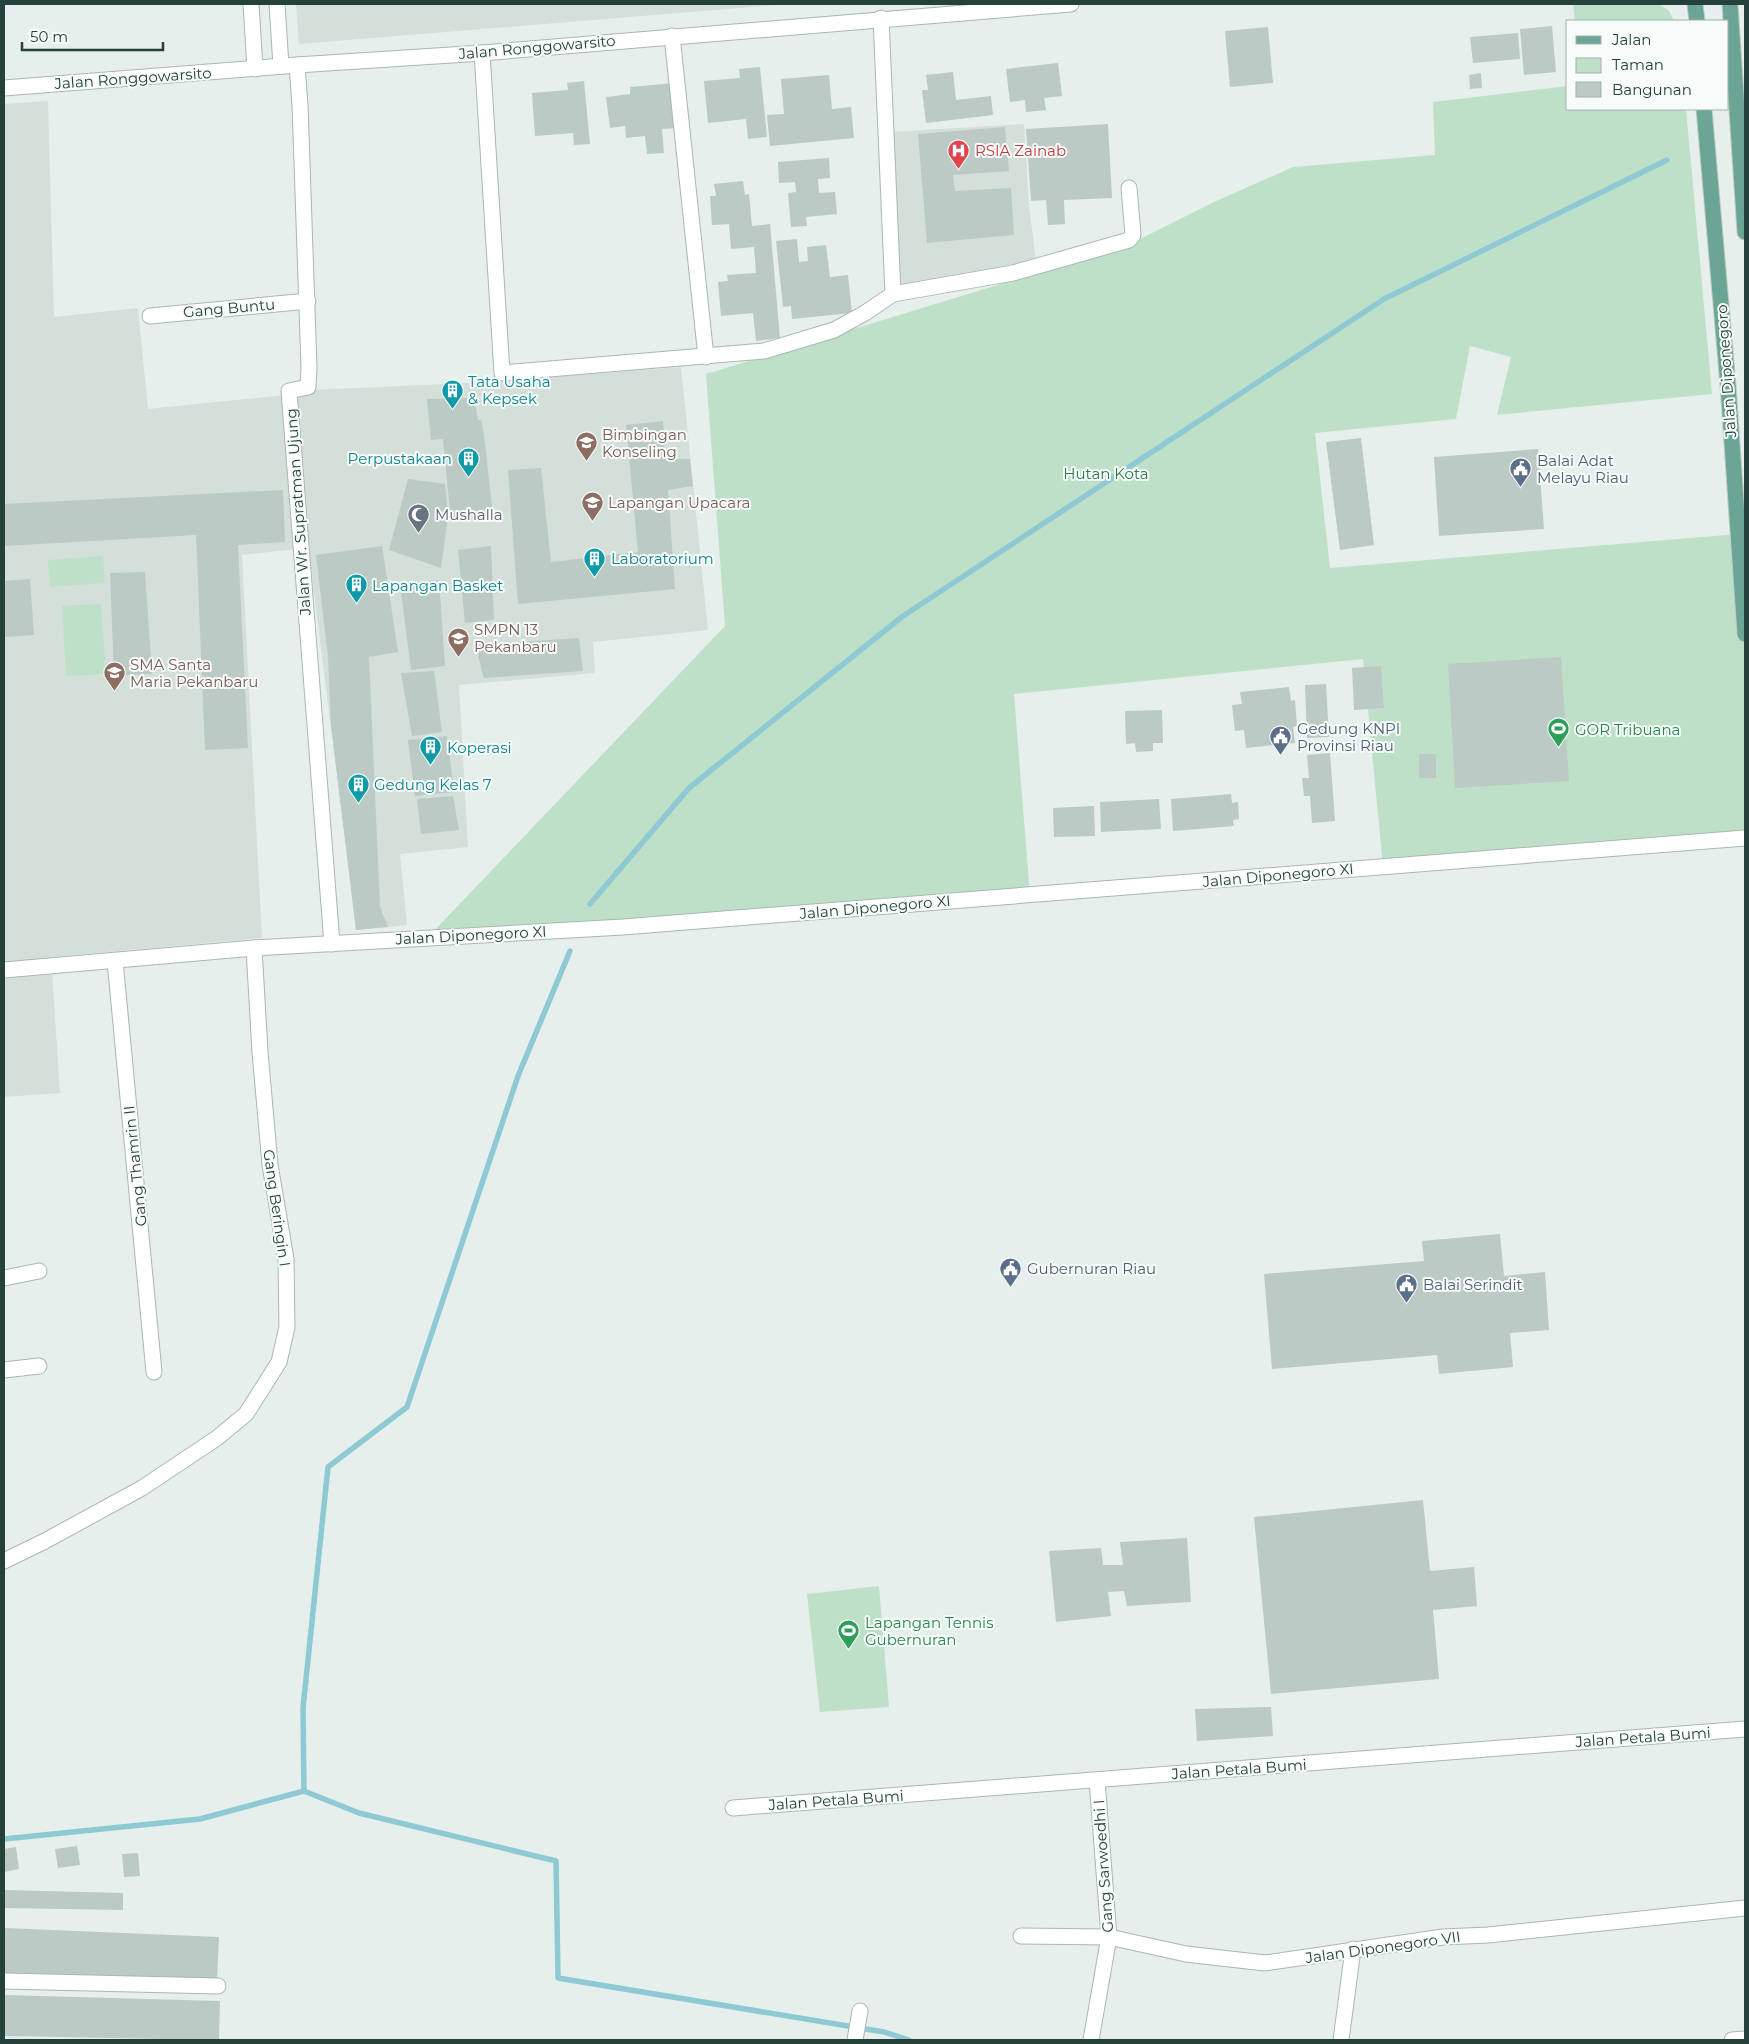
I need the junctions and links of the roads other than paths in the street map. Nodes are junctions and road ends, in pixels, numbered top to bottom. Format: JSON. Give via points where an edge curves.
{"nodes":[{"id":1,"x":251,"y":4,"type":"edge"},
{"id":2,"x":277,"y":4,"type":"edge"},
{"id":3,"x":1071,"y":4,"type":"edge"},
{"id":4,"x":1687,"y":4,"type":"edge"},
{"id":5,"x":1696,"y":4,"type":"edge"},
{"id":6,"x":1730,"y":4,"type":"edge"},
{"id":7,"x":881,"y":18,"type":"junction"},
{"id":8,"x":1695,"y":20,"type":"edge"},
{"id":9,"x":1696,"y":20,"type":"edge"},
{"id":10,"x":672,"y":36,"type":"junction"},
{"id":11,"x":482,"y":53,"type":"junction"},
{"id":12,"x":297,"y":65,"type":"junction"},
{"id":13,"x":281,"y":66,"type":"junction"},
{"id":14,"x":255,"y":68,"type":"junction"},
{"id":15,"x":4,"y":88,"type":"edge"},
{"id":16,"x":1704,"y":110,"type":"edge"},
{"id":17,"x":1129,"y":188,"type":"dead end"},
{"id":18,"x":1745,"y":232,"type":"edge"},
{"id":19,"x":893,"y":294,"type":"junction"},
{"id":20,"x":308,"y":301,"type":"junction"},
{"id":21,"x":150,"y":316,"type":"dead end"},
{"id":22,"x":706,"y":357,"type":"junction"},
{"id":23,"x":1744,"y":601,"type":"edge"},
{"id":24,"x":1745,"y":634,"type":"edge"},
{"id":25,"x":1745,"y":838,"type":"edge"},
{"id":26,"x":332,"y":944,"type":"junction"},
{"id":27,"x":254,"y":948,"type":"junction"},
{"id":28,"x":115,"y":961,"type":"junction"},
{"id":29,"x":4,"y":970,"type":"edge"},
{"id":30,"x":39,"y":1271,"type":"dead end"},
{"id":31,"x":4,"y":1278,"type":"edge"},
{"id":32,"x":39,"y":1366,"type":"dead end"},
{"id":33,"x":4,"y":1370,"type":"edge"},
{"id":34,"x":154,"y":1372,"type":"dead end"},
{"id":35,"x":4,"y":1561,"type":"edge"},
{"id":36,"x":1745,"y":1729,"type":"edge"},
{"id":37,"x":1097,"y":1780,"type":"junction"},
{"id":38,"x":734,"y":1808,"type":"dead end"},
{"id":39,"x":1745,"y":1908,"type":"edge"},
{"id":40,"x":1021,"y":1936,"type":"dead end"},
{"id":41,"x":1109,"y":1937,"type":"junction"},
{"id":42,"x":1353,"y":1949,"type":"junction"},
{"id":43,"x":4,"y":1982,"type":"edge"},
{"id":44,"x":218,"y":1986,"type":"dead end"},
{"id":45,"x":860,"y":2011,"type":"dead end"},
{"id":46,"x":1745,"y":2039,"type":"edge"},
{"id":47,"x":855,"y":2040,"type":"edge"},
{"id":48,"x":1091,"y":2040,"type":"edge"},
{"id":49,"x":1341,"y":2040,"type":"edge"},
{"id":50,"x":1732,"y":2040,"type":"edge"}],
"edges":[{"from":1,"to":14,"type":"street"},
{"from":2,"to":13,"type":"street"},
{"from":3,"to":7,"type":"street","name":"Jalan Ronggowarsito"},
{"from":4,"to":8,"type":"street"},
{"from":5,"to":9,"type":"main road"},
{"from":6,"to":18,"type":"main road"},
{"from":7,"to":10,"type":"street","name":"Jalan Ronggowarsito"},
{"from":7,"to":19,"type":"street"},
{"from":10,"to":11,"type":"street","name":"Jalan Ronggowarsito"},
{"from":10,"to":22,"type":"street"},
{"from":11,"to":12,"type":"street","name":"Jalan Ronggowarsito"},
{"from":11,"to":22,"type":"street","via":[[502,373]]},
{"from":12,"to":13,"type":"street","name":"Jalan Ronggowarsito"},
{"from":12,"to":20,"type":"street","name":"Jalan Wr. Supratman Ujung"},
{"from":13,"to":14,"type":"street","name":"Jalan Ronggowarsito"},
{"from":14,"to":15,"type":"street","name":"Jalan Ronggowarsito"},
{"from":16,"to":23,"type":"main road","name":"Jalan Diponegoro"},
{"from":17,"to":19,"type":"street","via":[[1133,235],[1129,240],[1013,273]]},
{"from":19,"to":22,"type":"street","via":[[834,330],[764,352]]},
{"from":20,"to":21,"type":"street","name":"Gang Buntu"},
{"from":20,"to":26,"type":"street","name":"Jalan Wr. Supratman Ujung","via":[[308,386],[289,391]]},
{"from":23,"to":24,"type":"main road","name":"Jalan Diponegoro"},
{"from":25,"to":26,"type":"street","name":"Jalan Diponegoro XI","via":[[623,927]]},
{"from":26,"to":27,"type":"street","name":"Jalan Diponegoro XI"},
{"from":27,"to":28,"type":"street","name":"Jalan Diponegoro XI"},
{"from":27,"to":35,"type":"street","name":"Gang Beringin I","via":[[270,1165],[286,1259],[287,1327],[279,1362],[246,1414],[217,1438],[142,1488]]},
{"from":28,"to":29,"type":"street","name":"Jalan Diponegoro XI"},
{"from":28,"to":34,"type":"street","name":"Gang Thamrin II"},
{"from":30,"to":31,"type":"street"},
{"from":32,"to":33,"type":"street"},
{"from":36,"to":37,"type":"street","name":"Jalan Petala Bumi"},
{"from":37,"to":38,"type":"street","name":"Jalan Petala Bumi"},
{"from":37,"to":41,"type":"street","name":"Gang Sarwoedhi I"},
{"from":39,"to":42,"type":"street","name":"Jalan Diponegoro VII","via":[[1442,1937]]},
{"from":40,"to":41,"type":"street","name":"Jalan Diponegoro VII"},
{"from":41,"to":42,"type":"street","name":"Jalan Diponegoro VII","via":[[1186,1954],[1265,1963]]},
{"from":41,"to":48,"type":"street","name":"Gang Sarwoedhi I"},
{"from":42,"to":49,"type":"street"},
{"from":43,"to":44,"type":"street"},
{"from":45,"to":47,"type":"street"},
{"from":46,"to":50,"type":"street"}]}
